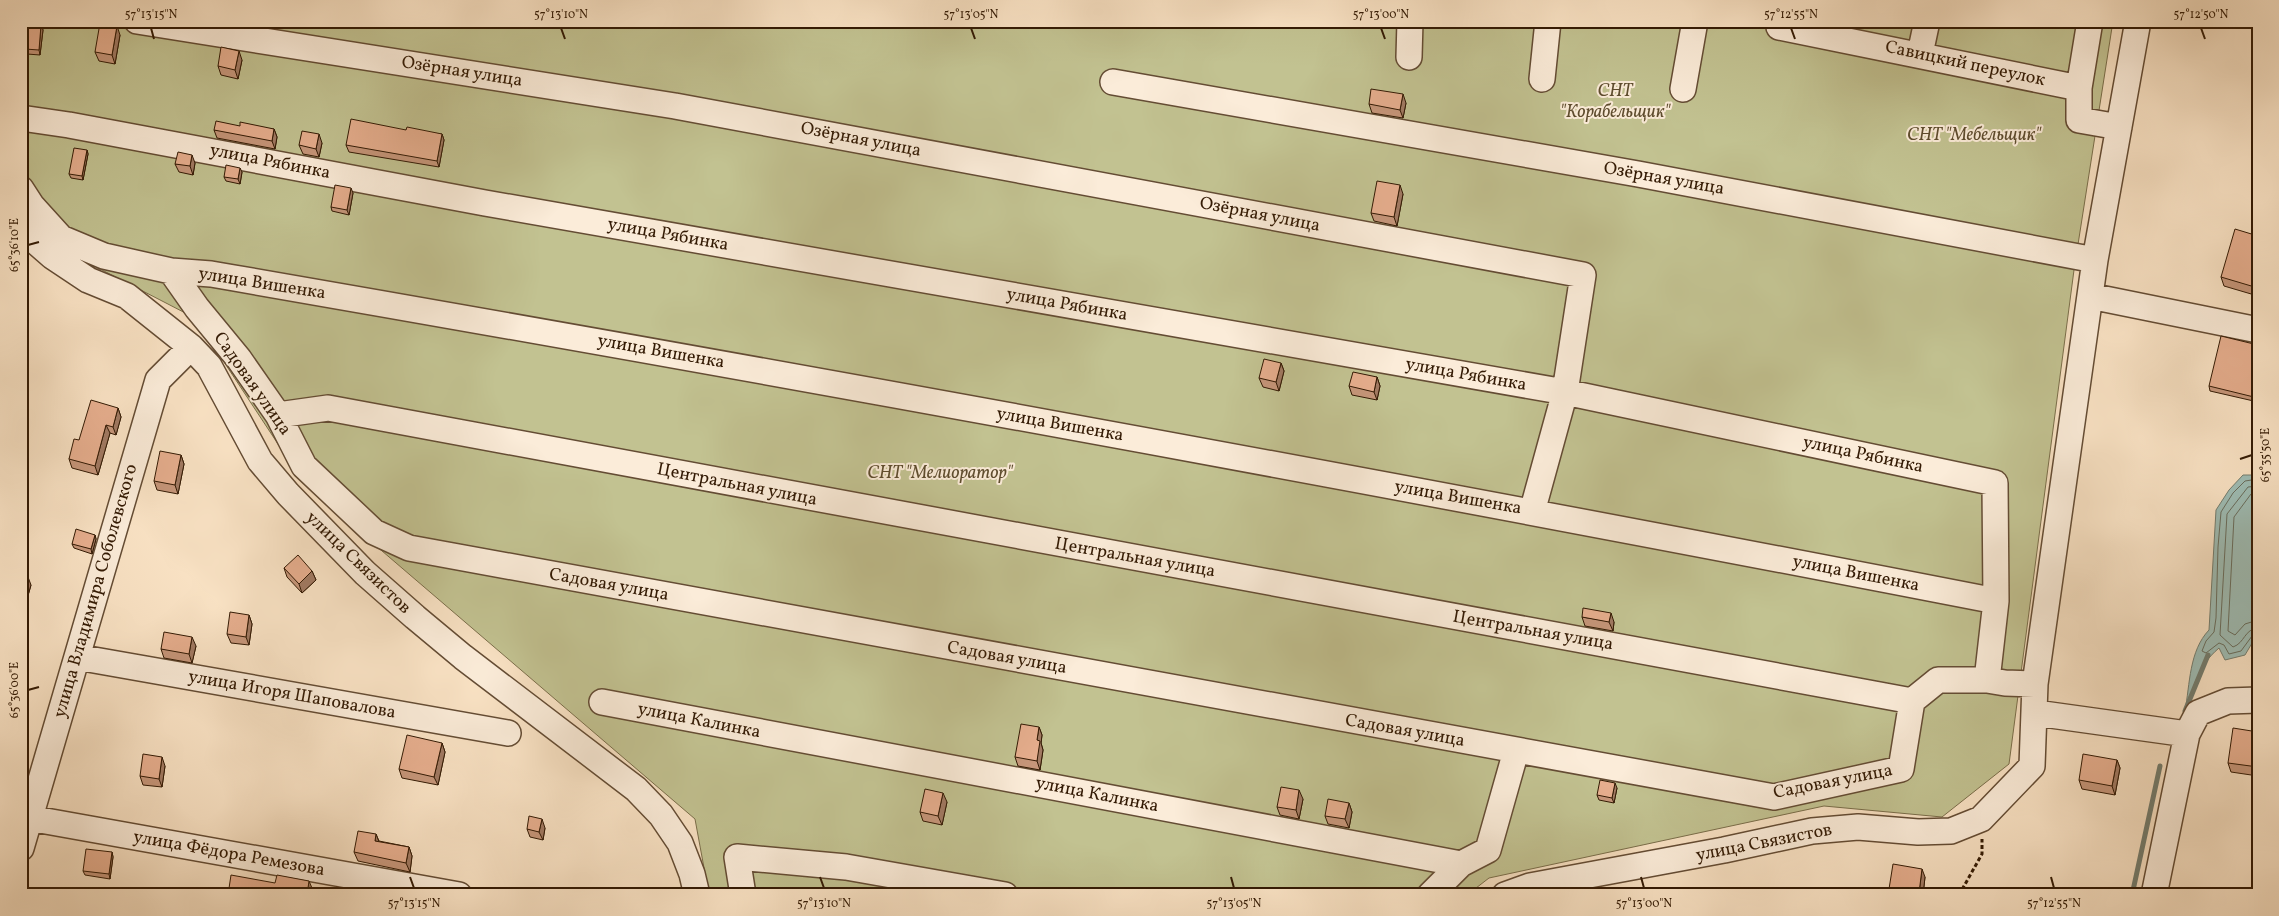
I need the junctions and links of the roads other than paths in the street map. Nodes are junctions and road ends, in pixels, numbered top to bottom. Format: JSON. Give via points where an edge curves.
{"nodes":[{"id":1,"x":137,"y":21,"type":"edge"},
{"id":2,"x":1410,"y":21,"type":"edge"},
{"id":3,"x":1548,"y":21,"type":"edge"},
{"id":4,"x":1695,"y":21,"type":"edge"},
{"id":5,"x":1926,"y":21,"type":"edge"},
{"id":6,"x":2090,"y":21,"type":"edge"},
{"id":7,"x":2138,"y":21,"type":"edge"},
{"id":8,"x":1780,"y":24,"type":"edge"},
{"id":9,"x":1920,"y":54,"type":"junction"},
{"id":10,"x":1410,"y":57,"type":"dead end"},
{"id":11,"x":1542,"y":79,"type":"dead end"},
{"id":12,"x":1113,"y":82,"type":"dead end"},
{"id":13,"x":2080,"y":88,"type":"junction"},
{"id":14,"x":1682,"y":89,"type":"dead end"},
{"id":15,"x":21,"y":118,"type":"edge"},
{"id":16,"x":2119,"y":127,"type":"junction"},
{"id":17,"x":21,"y":189,"type":"edge"},
{"id":18,"x":21,"y":229,"type":"edge"},
{"id":19,"x":2095,"y":260,"type":"junction"},
{"id":20,"x":171,"y":271,"type":"junction"},
{"id":21,"x":2090,"y":296,"type":"junction"},
{"id":22,"x":2258,"y":330,"type":"edge"},
{"id":23,"x":192,"y":348,"type":"junction"},
{"id":24,"x":1565,"y":392,"type":"junction"},
{"id":25,"x":278,"y":415,"type":"junction"},
{"id":26,"x":1532,"y":512,"type":"junction"},
{"id":27,"x":1996,"y":601,"type":"junction"},
{"id":28,"x":77,"y":657,"type":"junction"},
{"id":29,"x":1987,"y":680,"type":"junction"},
{"id":30,"x":2035,"y":684,"type":"junction"},
{"id":31,"x":2258,"y":700,"type":"edge"},
{"id":32,"x":1912,"y":701,"type":"junction"},
{"id":33,"x":602,"y":702,"type":"dead end"},
{"id":34,"x":2036,"y":713,"type":"junction"},
{"id":35,"x":508,"y":733,"type":"dead end"},
{"id":36,"x":2187,"y":734,"type":"junction"},
{"id":37,"x":1516,"y":751,"type":"junction"},
{"id":38,"x":29,"y":818,"type":"junction"},
{"id":39,"x":21,"y":848,"type":"edge"},
{"id":40,"x":1461,"y":864,"type":"junction"},
{"id":41,"x":459,"y":895,"type":"edge"},
{"id":42,"x":697,"y":895,"type":"edge"},
{"id":43,"x":743,"y":895,"type":"edge"},
{"id":44,"x":1005,"y":895,"type":"edge"},
{"id":45,"x":1430,"y":895,"type":"edge"},
{"id":46,"x":1505,"y":895,"type":"edge"},
{"id":47,"x":2154,"y":895,"type":"edge"}],
"edges":[{"from":1,"to":24,"type":"street","name":"Озёрная улица","via":[[675,106],[1583,275]]},
{"from":2,"to":10,"type":"street"},
{"from":3,"to":11,"type":"street"},
{"from":4,"to":14,"type":"street"},
{"from":5,"to":9,"type":"street"},
{"from":6,"to":13,"type":"street"},
{"from":7,"to":16,"type":"street"},
{"from":8,"to":9,"type":"street","name":"Савицкий переулок"},
{"from":9,"to":13,"type":"street","name":"Савицкий переулок"},
{"from":12,"to":19,"type":"street","name":"Озёрная улица","via":[[1638,174]]},
{"from":13,"to":16,"type":"street","via":[[2079,120]]},
{"from":15,"to":24,"type":"street","name":"улица Рябинка"},
{"from":16,"to":19,"type":"street"},
{"from":17,"to":20,"type":"street","name":"улица Вишенка","via":[[61,238],[104,256]]},
{"from":18,"to":23,"type":"street","name":"улица Связистов","via":[[52,256],[88,280],[127,296]]},
{"from":19,"to":21,"type":"street"},
{"from":20,"to":25,"type":"street","name":"Садовая улица"},
{"from":20,"to":26,"type":"street","name":"улица Вишенка","via":[[211,274],[659,351]]},
{"from":21,"to":22,"type":"street"},
{"from":21,"to":30,"type":"street"},
{"from":23,"to":28,"type":"street","name":"улица Владимира Соболевского","via":[[158,380]]},
{"from":23,"to":42,"type":"street","name":"улица Связистов","via":[[209,366],[260,461],[288,494],[365,573],[415,617],[636,789],[661,815],[680,843]]},
{"from":24,"to":26,"type":"street"},
{"from":24,"to":27,"type":"street","name":"улица Рябинка","via":[[1995,483]]},
{"from":25,"to":32,"type":"street","name":"Центральная улица","via":[[328,408]]},
{"from":25,"to":37,"type":"street","name":"Садовая улица","via":[[304,466],[374,532],[409,548]]},
{"from":26,"to":27,"type":"street","name":"улица Вишенка"},
{"from":27,"to":29,"type":"street"},
{"from":28,"to":35,"type":"street","name":"улица Игоря Шаповалова"},
{"from":28,"to":38,"type":"street","name":"улица Владимира Соболевского"},
{"from":29,"to":30,"type":"street"},
{"from":29,"to":32,"type":"street","via":[[1938,680]]},
{"from":30,"to":34,"type":"street"},
{"from":31,"to":36,"type":"street","via":[[2228,701],[2198,713]]},
{"from":32,"to":37,"type":"street","name":"Садовая улица","via":[[1901,769],[1774,797]]},
{"from":33,"to":40,"type":"street","name":"улица Калинка"},
{"from":34,"to":36,"type":"street"},
{"from":34,"to":46,"type":"street","name":"улица Связистов","via":[[2032,766],[1981,819],[1951,831],[1858,827],[1812,831],[1530,886]]},
{"from":36,"to":47,"type":"street"},
{"from":37,"to":40,"type":"street","via":[[1488,850]]},
{"from":38,"to":39,"type":"street","name":"улица Владимира Соболевского"},
{"from":38,"to":41,"type":"street","name":"улица Фёдора Ремезова"},
{"from":40,"to":45,"type":"street"},
{"from":43,"to":44,"type":"street","via":[[737,857],[846,867]]}]}
